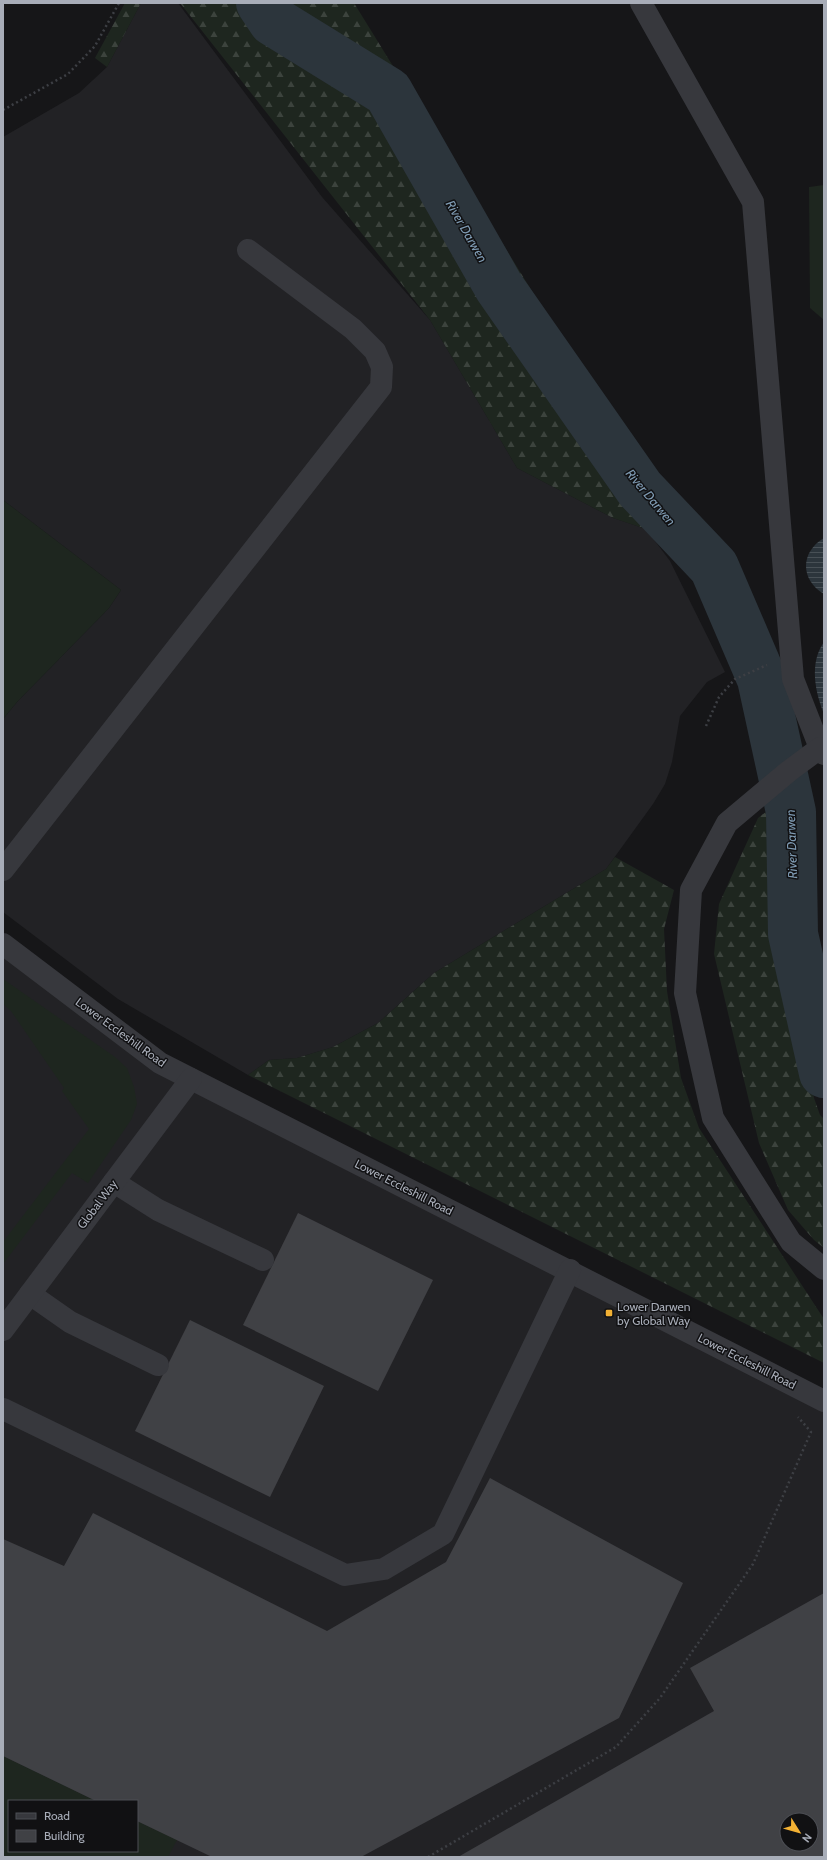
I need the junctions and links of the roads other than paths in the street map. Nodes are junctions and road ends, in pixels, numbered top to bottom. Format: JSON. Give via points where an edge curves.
{"nodes":[{"id":1,"x":641,"y":3,"type":"edge"},
{"id":2,"x":248,"y":250,"type":"dead end"},
{"id":3,"x":822,"y":751,"type":"edge"},
{"id":4,"x":3,"y":870,"type":"edge"},
{"id":5,"x":3,"y":944,"type":"edge"},
{"id":6,"x":191,"y":1079,"type":"junction"},
{"id":7,"x":114,"y":1182,"type":"junction"},
{"id":8,"x":263,"y":1260,"type":"dead end"},
{"id":9,"x":824,"y":1269,"type":"edge"},
{"id":10,"x":570,"y":1270,"type":"junction"},
{"id":11,"x":30,"y":1294,"type":"junction"},
{"id":12,"x":3,"y":1330,"type":"edge"},
{"id":13,"x":158,"y":1364,"type":"dead end"},
{"id":14,"x":817,"y":1397,"type":"edge"},
{"id":15,"x":3,"y":1409,"type":"edge"}],
"edges":[{"from":1,"to":3,"type":"street","via":[[753,202],[793,679]]},
{"from":2,"to":4,"type":"street","via":[[353,329],[375,351],[382,367],[381,387]]},
{"from":3,"to":9,"type":"street","via":[[789,771],[726,824],[691,890],[685,993],[713,1118],[791,1242]]},
{"from":5,"to":6,"type":"street","name":"Lower Eccleshill Road","via":[[160,1063]]},
{"from":6,"to":7,"type":"street","name":"Global Way"},
{"from":6,"to":10,"type":"street","name":"Lower Eccleshill Road"},
{"from":7,"to":8,"type":"street","via":[[158,1210]]},
{"from":7,"to":11,"type":"street","name":"Global Way"},
{"from":10,"to":14,"type":"street","name":"Lower Eccleshill Road"},
{"from":10,"to":15,"type":"street","via":[[443,1534],[384,1570],[345,1575]]},
{"from":11,"to":12,"type":"street","name":"Global Way"},
{"from":11,"to":13,"type":"street","via":[[70,1322]]}]}
